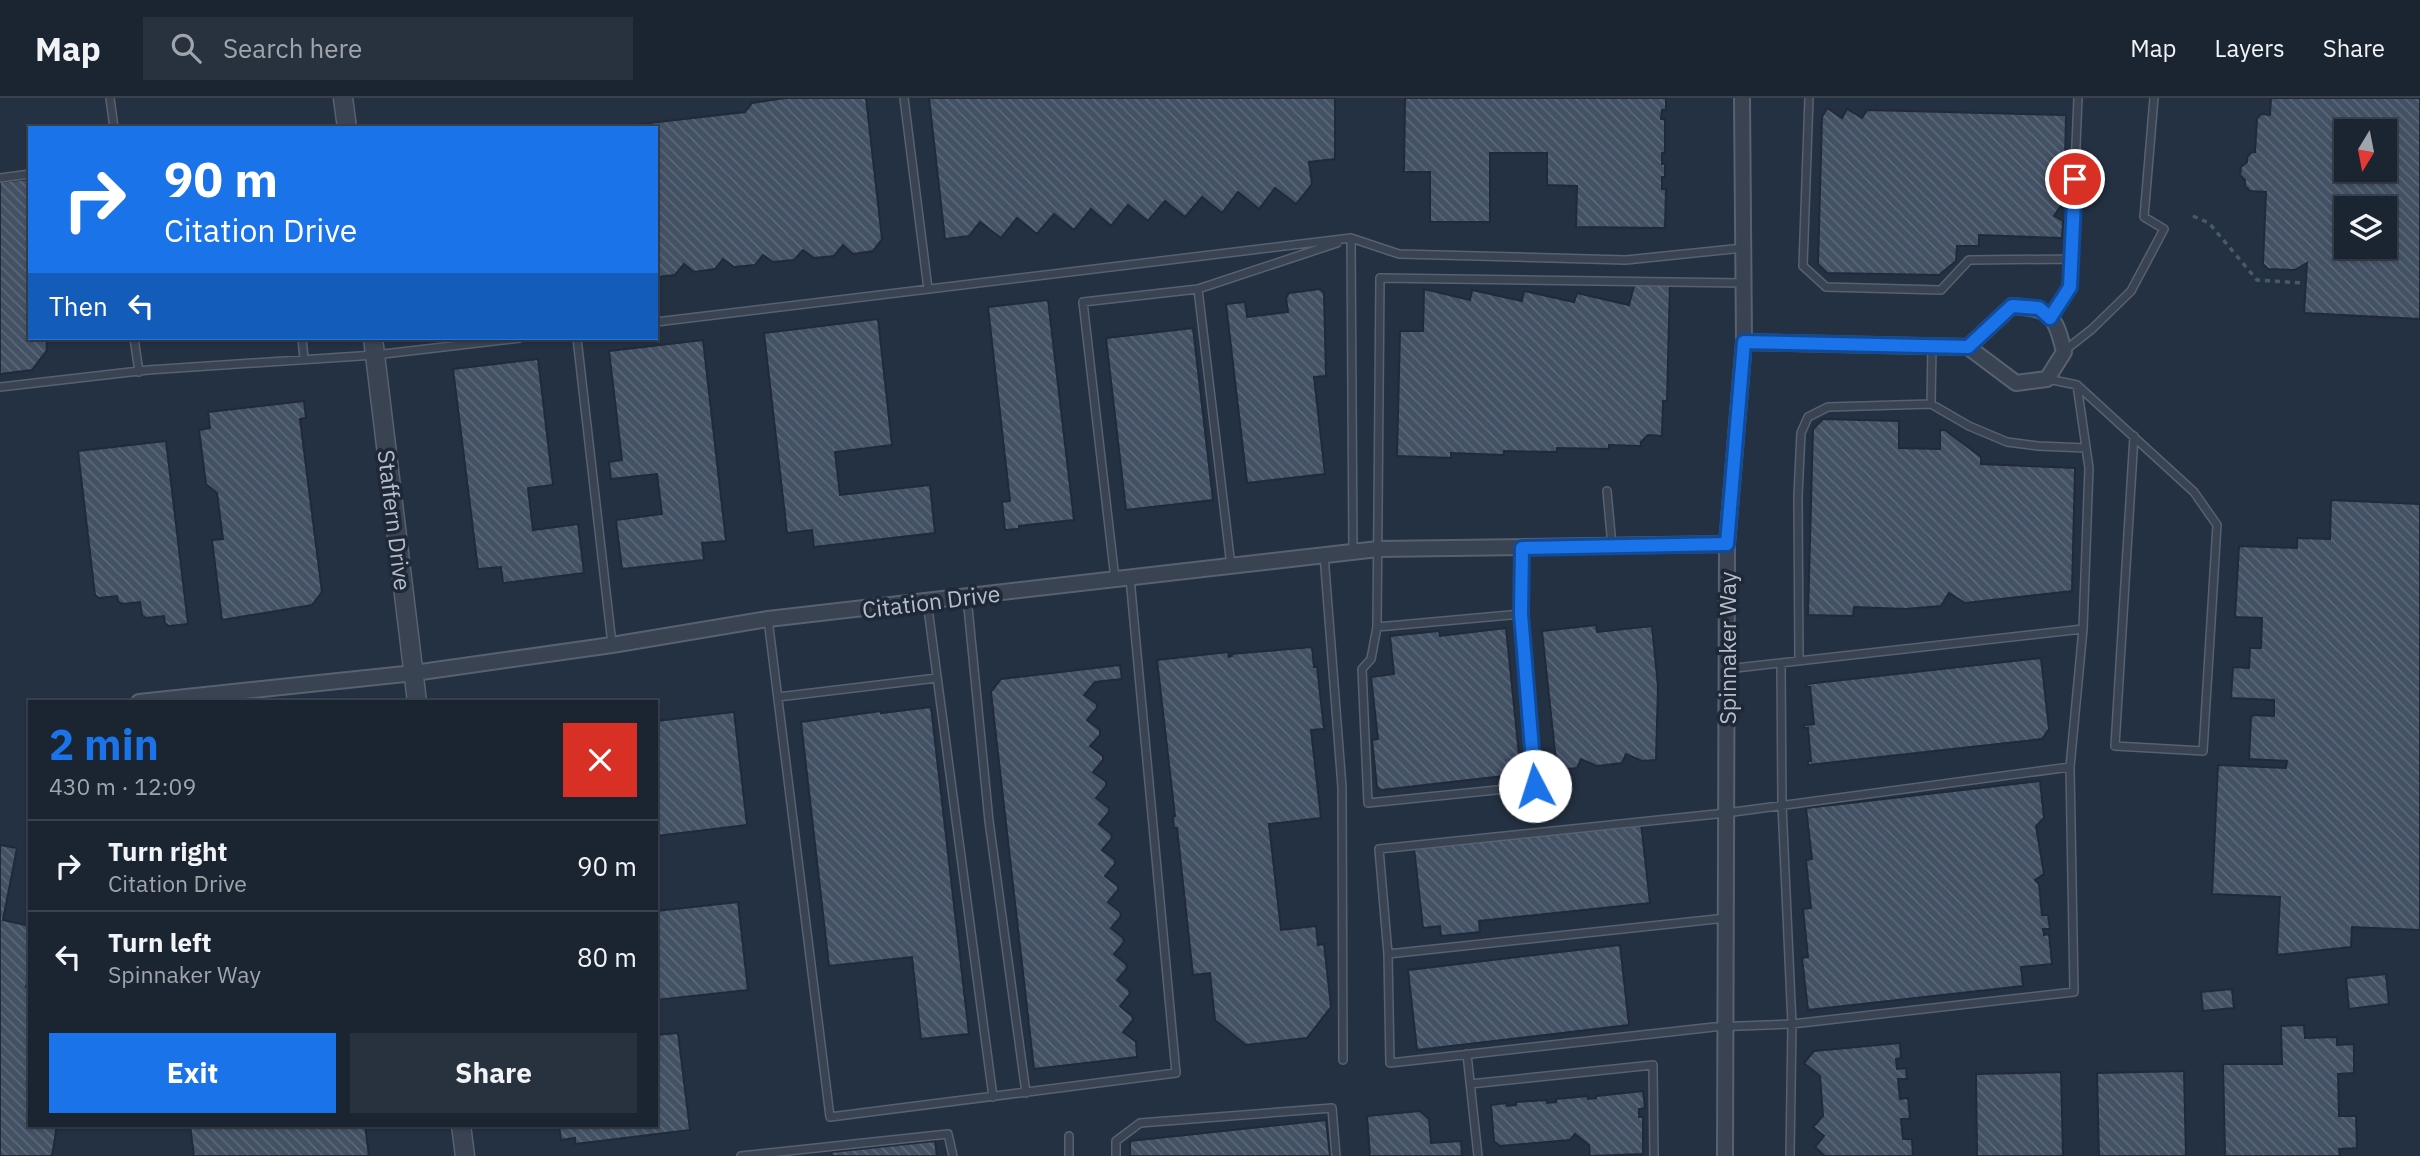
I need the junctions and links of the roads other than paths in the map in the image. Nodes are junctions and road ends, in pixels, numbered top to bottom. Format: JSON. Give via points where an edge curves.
{"nodes":[{"id":1,"x":110,"y":98,"type":"edge"},
{"id":2,"x":343,"y":98,"type":"edge"},
{"id":3,"x":904,"y":98,"type":"edge"},
{"id":4,"x":910,"y":98,"type":"edge"},
{"id":5,"x":1742,"y":98,"type":"edge"},
{"id":6,"x":1809,"y":98,"type":"edge"},
{"id":7,"x":2078,"y":98,"type":"edge"},
{"id":8,"x":2154,"y":98,"type":"edge"},
{"id":9,"x":908,"y":120,"type":"junction"},
{"id":10,"x":114,"y":126,"type":"edge"},
{"id":11,"x":347,"y":126,"type":"edge"},
{"id":12,"x":28,"y":174,"type":"edge"},
{"id":13,"x":0,"y":178,"type":"edge"},
{"id":14,"x":1351,"y":238,"type":"junction"},
{"id":15,"x":1744,"y":247,"type":"junction"},
{"id":16,"x":2071,"y":259,"type":"junction"},
{"id":17,"x":1744,"y":283,"type":"junction"},
{"id":18,"x":929,"y":289,"type":"junction"},
{"id":19,"x":1198,"y":289,"type":"junction"},
{"id":20,"x":2050,"y":318,"type":"junction"},
{"id":21,"x":658,"y":322,"type":"edge"},
{"id":22,"x":134,"y":340,"type":"edge"},
{"id":23,"x":302,"y":340,"type":"edge"},
{"id":24,"x":484,"y":340,"type":"edge"},
{"id":25,"x":577,"y":340,"type":"edge"},
{"id":26,"x":1744,"y":342,"type":"junction"},
{"id":27,"x":374,"y":346,"type":"edge"},
{"id":28,"x":1932,"y":346,"type":"junction"},
{"id":29,"x":1968,"y":347,"type":"junction"},
{"id":30,"x":2064,"y":352,"type":"junction"},
{"id":31,"x":304,"y":359,"type":"junction"},
{"id":32,"x":139,"y":372,"type":"junction"},
{"id":33,"x":2047,"y":379,"type":"junction"},
{"id":34,"x":2077,"y":385,"type":"junction"},
{"id":35,"x":0,"y":387,"type":"edge"},
{"id":36,"x":1931,"y":404,"type":"junction"},
{"id":37,"x":2134,"y":436,"type":"junction"},
{"id":38,"x":2086,"y":448,"type":"junction"},
{"id":39,"x":1607,"y":491,"type":"dead end"},
{"id":40,"x":1727,"y":544,"type":"junction"},
{"id":41,"x":1612,"y":547,"type":"junction"},
{"id":42,"x":1522,"y":548,"type":"junction"},
{"id":43,"x":1378,"y":549,"type":"junction"},
{"id":44,"x":1353,"y":552,"type":"junction"},
{"id":45,"x":1324,"y":555,"type":"junction"},
{"id":46,"x":1231,"y":566,"type":"junction"},
{"id":47,"x":1130,"y":578,"type":"junction"},
{"id":48,"x":1115,"y":579,"type":"junction"},
{"id":49,"x":967,"y":597,"type":"junction"},
{"id":50,"x":927,"y":601,"type":"junction"},
{"id":51,"x":1521,"y":614,"type":"junction"},
{"id":52,"x":768,"y":620,"type":"junction"},
{"id":53,"x":1377,"y":627,"type":"junction"},
{"id":54,"x":2083,"y":629,"type":"junction"},
{"id":55,"x":612,"y":645,"type":"junction"},
{"id":56,"x":1799,"y":661,"type":"junction"},
{"id":57,"x":1781,"y":663,"type":"junction"},
{"id":58,"x":1727,"y":669,"type":"junction"},
{"id":59,"x":414,"y":673,"type":"junction"},
{"id":60,"x":937,"y":678,"type":"junction"},
{"id":61,"x":778,"y":697,"type":"junction"},
{"id":62,"x":158,"y":700,"type":"edge"},
{"id":63,"x":417,"y":700,"type":"edge"},
{"id":64,"x":2070,"y":767,"type":"junction"},
{"id":65,"x":1783,"y":805,"type":"junction"},
{"id":66,"x":1726,"y":813,"type":"junction"},
{"id":67,"x":1726,"y":918,"type":"junction"},
{"id":68,"x":1388,"y":954,"type":"junction"},
{"id":69,"x":1792,"y":1024,"type":"junction"},
{"id":70,"x":1725,"y":1027,"type":"junction"},
{"id":71,"x":1467,"y":1054,"type":"junction"},
{"id":72,"x":1343,"y":1060,"type":"dead end"},
{"id":73,"x":1470,"y":1084,"type":"junction"},
{"id":74,"x":1026,"y":1093,"type":"junction"},
{"id":75,"x":993,"y":1097,"type":"junction"},
{"id":76,"x":461,"y":1127,"type":"edge"},
{"id":77,"x":1069,"y":1136,"type":"dead end"},
{"id":78,"x":465,"y":1156,"type":"edge"},
{"id":79,"x":741,"y":1156,"type":"edge"},
{"id":80,"x":953,"y":1156,"type":"edge"},
{"id":81,"x":1069,"y":1156,"type":"edge"},
{"id":82,"x":1116,"y":1156,"type":"edge"},
{"id":83,"x":1336,"y":1156,"type":"edge"},
{"id":84,"x":1478,"y":1156,"type":"edge"},
{"id":85,"x":1654,"y":1156,"type":"edge"},
{"id":86,"x":1725,"y":1156,"type":"edge"},
{"id":87,"x":1790,"y":1156,"type":"edge"}],
"edges":[{"from":1,"to":10,"type":"lane"},
{"from":2,"to":11,"type":"street"},
{"from":3,"to":9,"type":"lane"},
{"from":4,"to":9,"type":"lane"},
{"from":5,"to":15,"type":"street","name":"Spinnaker Way"},
{"from":6,"to":16,"type":"lane","via":[[1803,267],[1826,287],[1941,290],[1969,260]]},
{"from":7,"to":16,"type":"lane"},
{"from":8,"to":30,"type":"lane","via":[[2144,218],[2164,229],[2131,292]]},
{"from":9,"to":18,"type":"lane"},
{"from":12,"to":13,"type":"lane"},
{"from":14,"to":15,"type":"lane","via":[[1399,254],[1439,256],[1626,260]]},
{"from":14,"to":18,"type":"lane"},
{"from":14,"to":19,"type":"lane"},
{"from":14,"to":44,"type":"lane"},
{"from":15,"to":17,"type":"street","name":"Spinnaker Way"},
{"from":16,"to":20,"type":"lane","via":[[2070,287]]},
{"from":17,"to":26,"type":"street","name":"Spinnaker Way"},
{"from":17,"to":43,"type":"lane","via":[[1380,278]]},
{"from":18,"to":21,"type":"lane"},
{"from":19,"to":46,"type":"lane"},
{"from":19,"to":48,"type":"lane","via":[[1083,302]]},
{"from":20,"to":29,"type":"street","via":[[2039,308],[2012,306]]},
{"from":20,"to":30,"type":"street","via":[[2058,326]]},
{"from":22,"to":32,"type":"lane"},
{"from":23,"to":31,"type":"lane"},
{"from":24,"to":27,"type":"lane"},
{"from":25,"to":55,"type":"lane"},
{"from":26,"to":28,"type":"street"},
{"from":26,"to":40,"type":"street","name":"Spinnaker Way"},
{"from":27,"to":31,"type":"lane"},
{"from":27,"to":59,"type":"street","name":"Staffern Drive"},
{"from":28,"to":29,"type":"street"},
{"from":28,"to":36,"type":"lane"},
{"from":29,"to":33,"type":"street","via":[[2016,383]]},
{"from":30,"to":33,"type":"street"},
{"from":31,"to":32,"type":"lane"},
{"from":32,"to":35,"type":"lane"},
{"from":33,"to":34,"type":"lane"},
{"from":34,"to":37,"type":"lane"},
{"from":34,"to":38,"type":"lane"},
{"from":36,"to":38,"type":"lane","via":[[2007,442]]},
{"from":36,"to":56,"type":"lane","via":[[1828,407],[1808,417],[1801,433],[1798,496]]},
{"from":37,"to":37,"type":"lane","via":[[2194,492],[2217,525],[2203,751],[2115,746]]},
{"from":38,"to":54,"type":"lane"},
{"from":39,"to":41,"type":"lane"},
{"from":40,"to":41,"type":"street","name":"Citation Drive"},
{"from":40,"to":58,"type":"street","name":"Spinnaker Way"},
{"from":41,"to":42,"type":"street","name":"Citation Drive"},
{"from":42,"to":43,"type":"street","name":"Citation Drive"},
{"from":42,"to":51,"type":"lane"},
{"from":43,"to":44,"type":"street","name":"Citation Drive"},
{"from":43,"to":53,"type":"lane"},
{"from":44,"to":45,"type":"street","name":"Citation Drive"},
{"from":45,"to":46,"type":"street","name":"Citation Drive"},
{"from":45,"to":72,"type":"lane","via":[[1342,787]]},
{"from":46,"to":47,"type":"street","name":"Citation Drive"},
{"from":47,"to":48,"type":"street","name":"Citation Drive"},
{"from":47,"to":74,"type":"lane","via":[[1176,1073]]},
{"from":48,"to":49,"type":"street","name":"Citation Drive"},
{"from":49,"to":50,"type":"street","name":"Citation Drive"},
{"from":49,"to":74,"type":"lane","via":[[989,821]]},
{"from":50,"to":52,"type":"street","name":"Citation Drive"},
{"from":50,"to":60,"type":"lane"},
{"from":51,"to":53,"type":"lane"},
{"from":51,"to":53,"type":"lane","via":[[1535,786],[1368,803],[1362,669],[1371,659]]},
{"from":52,"to":55,"type":"street","name":"Citation Drive"},
{"from":52,"to":61,"type":"lane"},
{"from":54,"to":56,"type":"lane"},
{"from":54,"to":64,"type":"lane"},
{"from":55,"to":59,"type":"street","name":"Citation Drive"},
{"from":56,"to":57,"type":"lane"},
{"from":57,"to":58,"type":"lane"},
{"from":57,"to":65,"type":"lane"},
{"from":58,"to":66,"type":"street","name":"Spinnaker Way"},
{"from":59,"to":62,"type":"street","name":"Citation Drive"},
{"from":59,"to":63,"type":"street","name":"Staffern Drive"},
{"from":60,"to":61,"type":"lane"},
{"from":60,"to":75,"type":"lane"},
{"from":61,"to":75,"type":"lane","via":[[830,1118]]},
{"from":64,"to":65,"type":"lane"},
{"from":64,"to":69,"type":"lane","via":[[2074,992]]},
{"from":65,"to":66,"type":"lane"},
{"from":65,"to":69,"type":"lane"},
{"from":66,"to":67,"type":"street","name":"Spinnaker Way"},
{"from":66,"to":68,"type":"lane","via":[[1379,849]]},
{"from":67,"to":68,"type":"lane"},
{"from":67,"to":70,"type":"street","name":"Spinnaker Way"},
{"from":68,"to":71,"type":"lane","via":[[1390,1063]]},
{"from":69,"to":70,"type":"lane"},
{"from":69,"to":87,"type":"lane"},
{"from":70,"to":71,"type":"lane"},
{"from":70,"to":86,"type":"street","name":"Spinnaker Way"},
{"from":71,"to":73,"type":"lane"},
{"from":73,"to":84,"type":"lane"},
{"from":73,"to":85,"type":"lane","via":[[1653,1065]]},
{"from":74,"to":75,"type":"lane"},
{"from":76,"to":78,"type":"street"},
{"from":77,"to":81,"type":"lane"},
{"from":79,"to":80,"type":"lane","via":[[948,1134]]},
{"from":82,"to":83,"type":"lane","via":[[1116,1140],[1140,1123],[1332,1108]]}]}
